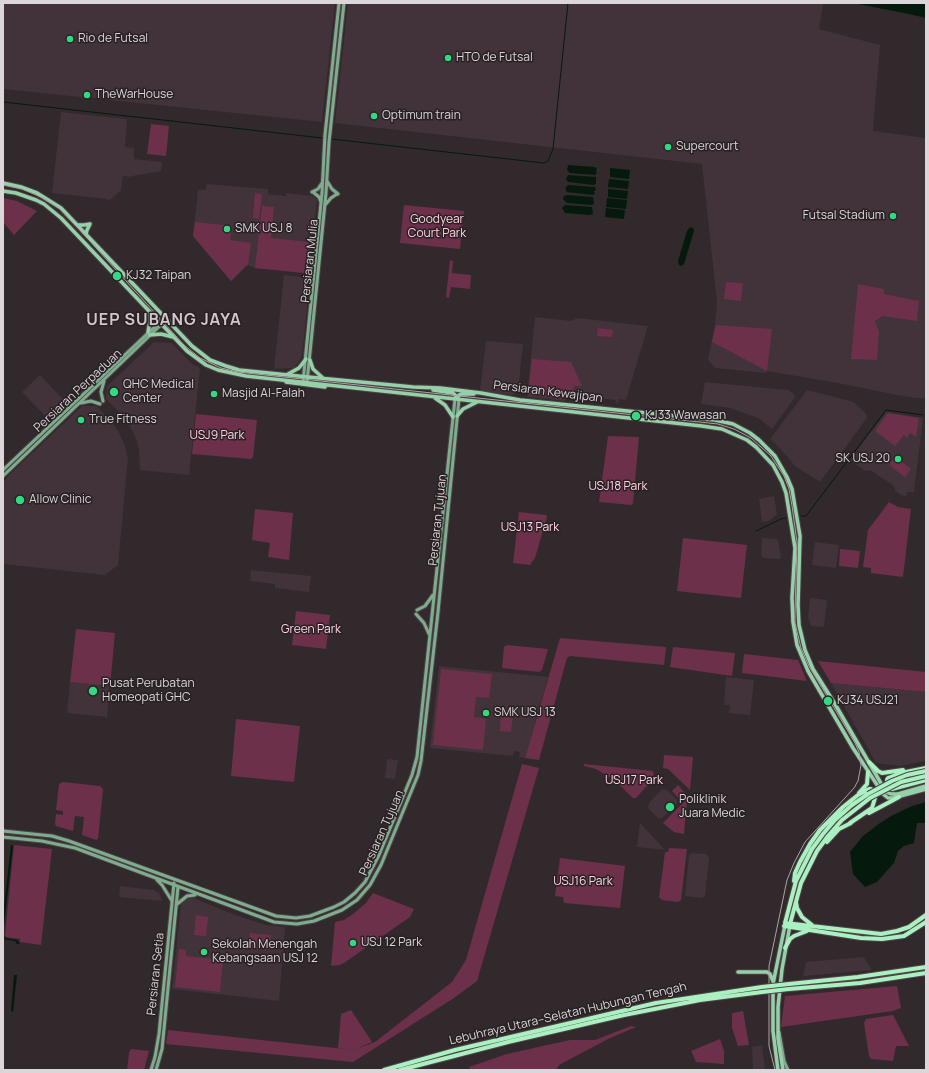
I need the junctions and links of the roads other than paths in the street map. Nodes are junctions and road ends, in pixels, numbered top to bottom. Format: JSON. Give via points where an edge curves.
{"nodes":[{"id":1,"x":339,"y":3,"type":"edge"},
{"id":2,"x":344,"y":3,"type":"edge"},
{"id":3,"x":325,"y":181,"type":"junction"},
{"id":4,"x":3,"y":183,"type":"edge"},
{"id":5,"x":3,"y":191,"type":"edge"},
{"id":6,"x":323,"y":206,"type":"junction"},
{"id":7,"x":77,"y":225,"type":"junction"},
{"id":8,"x":86,"y":234,"type":"junction"},
{"id":9,"x":146,"y":308,"type":"junction"},
{"id":10,"x":165,"y":319,"type":"junction"},
{"id":11,"x":161,"y":323,"type":"junction"},
{"id":12,"x":149,"y":334,"type":"junction"},
{"id":13,"x":176,"y":338,"type":"junction"},
{"id":14,"x":308,"y":359,"type":"junction"},
{"id":15,"x":287,"y":375,"type":"junction"},
{"id":16,"x":306,"y":377,"type":"junction"},
{"id":17,"x":269,"y":378,"type":"junction"},
{"id":18,"x":104,"y":379,"type":"junction"},
{"id":19,"x":325,"y":379,"type":"junction"},
{"id":20,"x":305,"y":382,"type":"junction"},
{"id":21,"x":346,"y":387,"type":"junction"},
{"id":22,"x":430,"y":388,"type":"junction"},
{"id":23,"x":481,"y":393,"type":"junction"},
{"id":24,"x":434,"y":397,"type":"junction"},
{"id":25,"x":457,"y":398,"type":"junction"},
{"id":26,"x":478,"y":402,"type":"junction"},
{"id":27,"x":79,"y":403,"type":"junction"},
{"id":28,"x":455,"y":416,"type":"junction"},
{"id":29,"x":3,"y":470,"type":"edge"},
{"id":30,"x":3,"y":476,"type":"edge"},
{"id":31,"x":434,"y":592,"type":"junction"},
{"id":32,"x":417,"y":610,"type":"dead end"},
{"id":33,"x":416,"y":614,"type":"dead end"},
{"id":34,"x":430,"y":635,"type":"junction"},
{"id":35,"x":432,"y":667,"type":"junction"},
{"id":36,"x":426,"y":670,"type":"junction"},
{"id":37,"x":869,"y":762,"type":"junction"},
{"id":38,"x":926,"y":767,"type":"edge"},
{"id":39,"x":926,"y":771,"type":"edge"},
{"id":40,"x":868,"y":772,"type":"junction"},
{"id":41,"x":926,"y":776,"type":"edge"},
{"id":42,"x":926,"y":780,"type":"edge"},
{"id":43,"x":926,"y":787,"type":"edge"},
{"id":44,"x":858,"y":795,"type":"junction"},
{"id":45,"x":869,"y":796,"type":"junction"},
{"id":46,"x":899,"y":796,"type":"junction"},
{"id":47,"x":850,"y":823,"type":"junction"},
{"id":48,"x":3,"y":831,"type":"edge"},
{"id":49,"x":3,"y":837,"type":"edge"},
{"id":50,"x":814,"y":857,"type":"junction"},
{"id":51,"x":156,"y":879,"type":"junction"},
{"id":52,"x":174,"y":880,"type":"junction"},
{"id":53,"x":178,"y":881,"type":"junction"},
{"id":54,"x":173,"y":885,"type":"junction"},
{"id":55,"x":178,"y":887,"type":"junction"},
{"id":56,"x":793,"y":891,"type":"junction"},
{"id":57,"x":200,"y":895,"type":"junction"},
{"id":58,"x":796,"y":900,"type":"junction"},
{"id":59,"x":172,"y":901,"type":"junction"},
{"id":60,"x":176,"y":905,"type":"junction"},
{"id":61,"x":318,"y":913,"type":"junction"},
{"id":62,"x":926,"y":915,"type":"edge"},
{"id":63,"x":320,"y":919,"type":"junction"},
{"id":64,"x":926,"y":922,"type":"edge"},
{"id":65,"x":785,"y":925,"type":"junction"},
{"id":66,"x":790,"y":926,"type":"junction"},
{"id":67,"x":818,"y":927,"type":"junction"},
{"id":68,"x":813,"y":931,"type":"junction"},
{"id":69,"x":785,"y":948,"type":"junction"},
{"id":70,"x":926,"y":967,"type":"edge"},
{"id":71,"x":738,"y":972,"type":"dead end"},
{"id":72,"x":926,"y":973,"type":"edge"},
{"id":73,"x":774,"y":984,"type":"junction"},
{"id":74,"x":167,"y":992,"type":"junction"},
{"id":75,"x":163,"y":994,"type":"junction"},
{"id":76,"x":778,"y":1028,"type":"junction"},
{"id":77,"x":151,"y":1070,"type":"edge"},
{"id":78,"x":156,"y":1070,"type":"edge"},
{"id":79,"x":384,"y":1070,"type":"edge"},
{"id":80,"x":400,"y":1070,"type":"edge"},
{"id":81,"x":778,"y":1070,"type":"edge"},
{"id":82,"x":783,"y":1070,"type":"edge"},
{"id":83,"x":788,"y":1070,"type":"edge"}],
"edges":[{"from":1,"to":3,"type":"main road","via":[[324,142]]},
{"from":2,"to":3,"type":"main road"},
{"from":3,"to":6,"type":"main road"},
{"from":3,"to":6,"type":"main road","via":[[313,192]]},
{"from":3,"to":6,"type":"main road","via":[[338,194]]},
{"from":4,"to":7,"type":"main road","name":"Persiaran Kewajipan","via":[[45,197],[61,208]]},
{"from":5,"to":9,"type":"main road","name":"Persiaran Kewajipan","via":[[30,197],[57,214]]},
{"from":6,"to":14,"type":"main road","name":"Persiaran Mulia"},
{"from":6,"to":14,"type":"main road","name":"Persiaran Mulia","via":[[314,276]]},
{"from":7,"to":8,"type":"main road","name":"Persiaran Kewajipan"},
{"from":7,"to":8,"type":"main road","via":[[90,224]]},
{"from":8,"to":10,"type":"main road","name":"Persiaran Kewajipan"},
{"from":9,"to":11,"type":"main road","name":"Persiaran Kewajipan"},
{"from":9,"to":12,"type":"main road","via":[[150,321]]},
{"from":10,"to":11,"type":"main road","name":"Persiaran Perpaduan"},
{"from":10,"to":15,"type":"main road","name":"Persiaran Kewajipan","via":[[192,346],[216,363],[239,370]]},
{"from":11,"to":12,"type":"main road","name":"Persiaran Perpaduan"},
{"from":11,"to":13,"type":"main road","name":"Persiaran Kewajipan"},
{"from":12,"to":13,"type":"main road"},
{"from":12,"to":18,"type":"main road","name":"Persiaran Perpaduan"},
{"from":12,"to":29,"type":"main road","name":"Persiaran Perpaduan"},
{"from":13,"to":17,"type":"main road","name":"Persiaran Kewajipan","via":[[194,357],[218,370],[230,374]]},
{"from":14,"to":15,"type":"main road","via":[[300,368]]},
{"from":14,"to":16,"type":"main road","name":"Persiaran Mulia"},
{"from":14,"to":19,"type":"main road","via":[[313,369]]},
{"from":15,"to":16,"type":"main road","name":"Persiaran Kewajipan"},
{"from":16,"to":19,"type":"main road","name":"Persiaran Kewajipan"},
{"from":16,"to":20,"type":"main road","name":"Persiaran Mulia"},
{"from":17,"to":20,"type":"main road","name":"Persiaran Kewajipan"},
{"from":17,"to":21,"type":"main road","name":"Persiaran Kewajipan","via":[[298,384]]},
{"from":18,"to":27,"type":"main road","name":"Persiaran Perpaduan"},
{"from":18,"to":27,"type":"main road","via":[[101,402]]},
{"from":19,"to":22,"type":"main road","name":"Persiaran Kewajipan"},
{"from":20,"to":21,"type":"main road","name":"Persiaran Kewajipan"},
{"from":21,"to":24,"type":"main road","name":"Persiaran Kewajipan"},
{"from":22,"to":23,"type":"main road","name":"Persiaran Kewajipan"},
{"from":22,"to":25,"type":"main road","via":[[453,393]]},
{"from":23,"to":25,"type":"main road","via":[[461,394]]},
{"from":23,"to":37,"type":"main road","name":"Persiaran Kewajipan","via":[[520,400],[720,421],[750,432],[768,448],[781,464],[792,489],[800,536],[798,610],[805,650],[816,674]]},
{"from":24,"to":25,"type":"main road","name":"Persiaran Kewajipan"},
{"from":24,"to":28,"type":"main road"},
{"from":25,"to":26,"type":"main road","name":"Persiaran Kewajipan"},
{"from":25,"to":28,"type":"main road","name":"Persiaran Tujuan"},
{"from":26,"to":28,"type":"main road"},
{"from":26,"to":40,"type":"main road","name":"Persiaran Kewajipan","via":[[715,428],[742,438],[767,457],[776,469],[786,493],[794,538],[792,612],[797,645],[808,671]]},
{"from":27,"to":30,"type":"main road","name":"Persiaran Perpaduan"},
{"from":28,"to":31,"type":"main road","name":"Persiaran Tujuan"},
{"from":28,"to":35,"type":"main road","name":"Persiaran Tujuan"},
{"from":31,"to":32,"type":"main road","via":[[430,601]]},
{"from":31,"to":34,"type":"main road","name":"Persiaran Tujuan"},
{"from":33,"to":34,"type":"main road"},
{"from":34,"to":36,"type":"main road","name":"Persiaran Tujuan"},
{"from":35,"to":36,"type":"main road","via":[[429,666]]},
{"from":35,"to":63,"type":"main road","name":"Persiaran Tujuan","via":[[419,769],[381,864],[357,900]]},
{"from":36,"to":61,"type":"main road","name":"Persiaran Tujuan","via":[[414,768],[379,856],[356,893],[344,902]]},
{"from":37,"to":38,"type":"highway","via":[[882,773]]},
{"from":37,"to":46,"type":"main road","name":"Persiaran Kewajipan","via":[[886,792]]},
{"from":38,"to":42,"type":"highway","via":[[886,780],[892,789]]},
{"from":39,"to":45,"type":"highway","bridge":true,"via":[[892,781]]},
{"from":40,"to":44,"type":"highway","via":[[866,784]]},
{"from":40,"to":46,"type":"main road","name":"Persiaran Kewajipan","via":[[888,798]]},
{"from":41,"to":45,"type":"highway","bridge":true,"via":[[901,782]]},
{"from":43,"to":46,"type":"main road"},
{"from":44,"to":47,"type":"highway","via":[[871,789],[874,792],[874,803],[870,810]]},
{"from":44,"to":56,"type":"highway","via":[[820,830],[810,844],[795,873]]},
{"from":45,"to":50,"type":"highway","via":[[838,825]]},
{"from":45,"to":56,"type":"highway","via":[[844,812],[823,834],[803,865]]},
{"from":46,"to":47,"type":"highway"},
{"from":47,"to":50,"type":"highway","via":[[836,831]]},
{"from":48,"to":52,"type":"main road","name":"Persiaran Tujuan","via":[[59,838]]},
{"from":49,"to":51,"type":"main road","name":"Persiaran Tujuan","via":[[66,846]]},
{"from":50,"to":58,"type":"highway"},
{"from":51,"to":54,"type":"main road","name":"Persiaran Tujuan"},
{"from":51,"to":59,"type":"main road"},
{"from":52,"to":53,"type":"main road","name":"Persiaran Tujuan"},
{"from":52,"to":54,"type":"main road","name":"Persiaran Setia"},
{"from":53,"to":55,"type":"main road","name":"Persiaran Setia"},
{"from":53,"to":61,"type":"main road","name":"Persiaran Tujuan","via":[[276,916],[296,918]]},
{"from":54,"to":55,"type":"main road","name":"Persiaran Tujuan"},
{"from":54,"to":59,"type":"main road","name":"Persiaran Setia"},
{"from":55,"to":57,"type":"main road","name":"Persiaran Tujuan"},
{"from":55,"to":60,"type":"main road","name":"Persiaran Setia"},
{"from":56,"to":65,"type":"highway"},
{"from":57,"to":60,"type":"main road","via":[[187,896]]},
{"from":57,"to":63,"type":"main road","name":"Persiaran Tujuan","via":[[274,922],[297,924]]},
{"from":58,"to":66,"type":"highway"},
{"from":58,"to":67,"type":"highway","via":[[802,917],[809,924]]},
{"from":59,"to":75,"type":"main road","name":"Persiaran Setia"},
{"from":60,"to":74,"type":"main road","name":"Persiaran Setia"},
{"from":61,"to":63,"type":"main road"},
{"from":62,"to":67,"type":"highway","via":[[909,927],[885,933]]},
{"from":64,"to":68,"type":"highway","via":[[904,936],[882,939]]},
{"from":65,"to":66,"type":"highway"},
{"from":65,"to":73,"type":"main road"},
{"from":66,"to":67,"type":"highway"},
{"from":66,"to":68,"type":"highway"},
{"from":66,"to":69,"type":"main road"},
{"from":68,"to":69,"type":"highway","via":[[798,933],[790,939]]},
{"from":69,"to":76,"type":"main road"},
{"from":70,"to":79,"type":"highway","name":"Lebuhraya Utara–Selatan Hubungan Tengah","bridge":true,"via":[[656,1003],[455,1050]]},
{"from":71,"to":73,"type":"main road","via":[[767,972]]},
{"from":72,"to":80,"type":"highway","name":"Lebuhraya Utara–Selatan Hubungan Tengah","bridge":true,"via":[[860,983],[700,1000],[508,1042]]},
{"from":73,"to":81,"type":"main road","via":[[773,1031]]},
{"from":74,"to":75,"type":"main road"},
{"from":74,"to":78,"type":"main road","name":"Persiaran Setia","via":[[162,1049]]},
{"from":75,"to":77,"type":"main road","name":"Persiaran Setia","via":[[157,1048]]},
{"from":76,"to":82,"type":"main road"},
{"from":76,"to":83,"type":"main road"}]}
